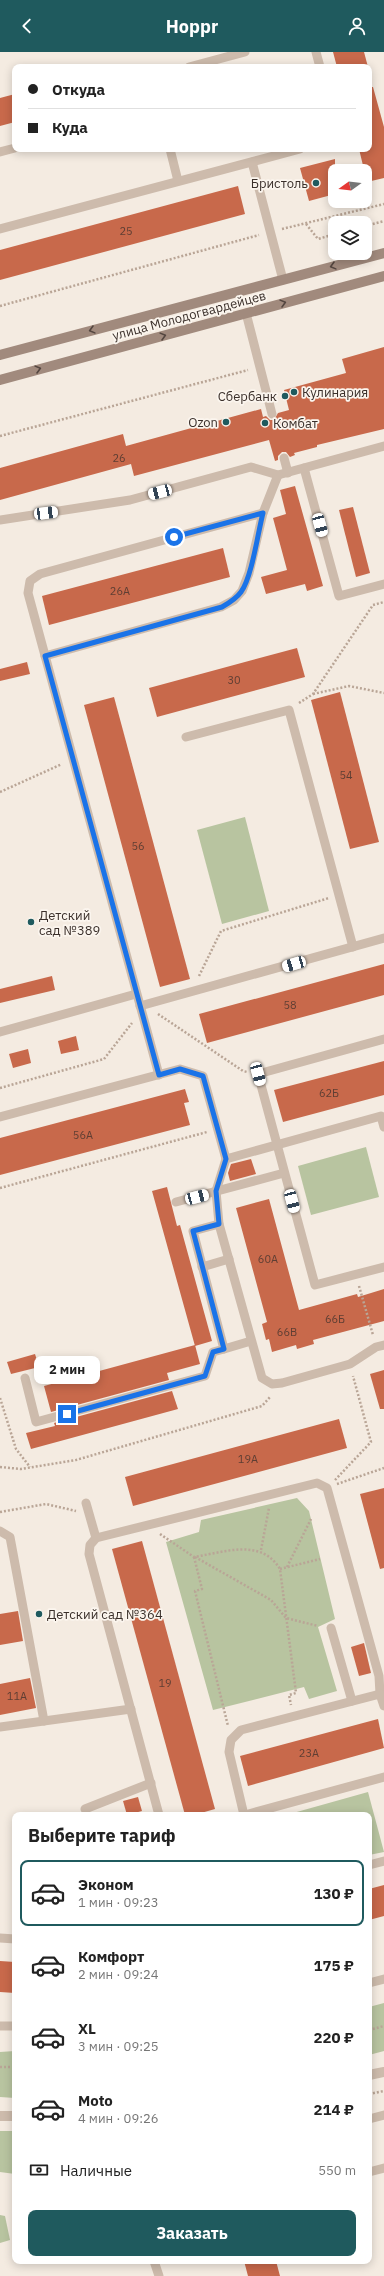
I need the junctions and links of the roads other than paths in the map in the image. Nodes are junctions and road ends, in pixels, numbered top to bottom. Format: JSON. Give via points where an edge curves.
{"nodes":[{"id":1,"x":245,"y":52,"type":"edge"},
{"id":2,"x":316,"y":52,"type":"edge"},
{"id":3,"x":200,"y":64,"type":"edge"},
{"id":4,"x":319,"y":64,"type":"edge"},
{"id":5,"x":12,"y":149,"type":"edge"},
{"id":6,"x":0,"y":152,"type":"edge"},
{"id":7,"x":171,"y":152,"type":"edge"},
{"id":8,"x":289,"y":152,"type":"edge"},
{"id":9,"x":252,"y":162,"type":"junction"},
{"id":10,"x":178,"y":181,"type":"junction"},
{"id":11,"x":0,"y":229,"type":"edge"},
{"id":12,"x":384,"y":253,"type":"edge"},
{"id":13,"x":384,"y":276,"type":"edge"},
{"id":14,"x":283,"y":280,"type":"junction"},
{"id":15,"x":246,"y":313,"type":"junction"},
{"id":16,"x":0,"y":355,"type":"edge"},
{"id":17,"x":0,"y":380,"type":"edge"},
{"id":18,"x":272,"y":414,"type":"dead end"},
{"id":19,"x":384,"y":446,"type":"edge"},
{"id":20,"x":284,"y":458,"type":"dead end"},
{"id":21,"x":304,"y":468,"type":"junction"},
{"id":22,"x":288,"y":473,"type":"junction"},
{"id":23,"x":278,"y":475,"type":"junction"},
{"id":24,"x":263,"y":513,"type":"junction"},
{"id":25,"x":0,"y":520,"type":"edge"},
{"id":26,"x":384,"y":584,"type":"edge"},
{"id":27,"x":45,"y":656,"type":"junction"},
{"id":28,"x":186,"y":737,"type":"dead end"},
{"id":29,"x":384,"y":938,"type":"edge"},
{"id":30,"x":353,"y":947,"type":"junction"},
{"id":31,"x":136,"y":994,"type":"junction"},
{"id":32,"x":142,"y":1008,"type":"junction"},
{"id":33,"x":0,"y":1032,"type":"edge"},
{"id":34,"x":384,"y":1039,"type":"edge"},
{"id":35,"x":159,"y":1075,"type":"junction"},
{"id":36,"x":0,"y":1117,"type":"edge"},
{"id":37,"x":384,"y":1127,"type":"edge"},
{"id":38,"x":276,"y":1145,"type":"junction"},
{"id":39,"x":226,"y":1159,"type":"junction"},
{"id":40,"x":284,"y":1173,"type":"junction"},
{"id":41,"x":216,"y":1191,"type":"junction"},
{"id":42,"x":176,"y":1202,"type":"dead end"},
{"id":43,"x":219,"y":1224,"type":"junction"},
{"id":44,"x":229,"y":1259,"type":"junction"},
{"id":45,"x":202,"y":1267,"type":"junction"},
{"id":46,"x":384,"y":1267,"type":"edge"},
{"id":47,"x":251,"y":1341,"type":"junction"},
{"id":48,"x":380,"y":1346,"type":"edge"},
{"id":49,"x":224,"y":1349,"type":"junction"},
{"id":50,"x":25,"y":1378,"type":"dead end"},
{"id":51,"x":86,"y":1503,"type":"dead end"},
{"id":52,"x":0,"y":1532,"type":"edge"},
{"id":53,"x":96,"y":1538,"type":"junction"},
{"id":54,"x":331,"y":1628,"type":"dead end"},
{"id":55,"x":380,"y":1694,"type":"junction"},
{"id":56,"x":352,"y":1701,"type":"junction"},
{"id":57,"x":384,"y":1706,"type":"edge"},
{"id":58,"x":131,"y":1708,"type":"junction"},
{"id":59,"x":44,"y":1721,"type":"junction"},
{"id":60,"x":0,"y":1727,"type":"edge"},
{"id":61,"x":384,"y":1777,"type":"edge"},
{"id":62,"x":151,"y":1783,"type":"junction"},
{"id":63,"x":84,"y":1809,"type":"dead end"},
{"id":64,"x":158,"y":1812,"type":"edge"},
{"id":65,"x":244,"y":1812,"type":"edge"},
{"id":66,"x":256,"y":1812,"type":"edge"},
{"id":67,"x":384,"y":1861,"type":"edge"},
{"id":68,"x":372,"y":1864,"type":"edge"},
{"id":69,"x":0,"y":1938,"type":"edge"},
{"id":70,"x":12,"y":1939,"type":"edge"},
{"id":71,"x":384,"y":1979,"type":"edge"},
{"id":72,"x":372,"y":1982,"type":"edge"},
{"id":73,"x":0,"y":2026,"type":"edge"},
{"id":74,"x":12,"y":2026,"type":"edge"},
{"id":75,"x":384,"y":2072,"type":"edge"},
{"id":76,"x":372,"y":2075,"type":"edge"},
{"id":77,"x":384,"y":2115,"type":"edge"},
{"id":78,"x":0,"y":2116,"type":"edge"},
{"id":79,"x":12,"y":2116,"type":"edge"},
{"id":80,"x":372,"y":2118,"type":"edge"},
{"id":81,"x":384,"y":2168,"type":"edge"},
{"id":82,"x":372,"y":2171,"type":"edge"},
{"id":83,"x":155,"y":2264,"type":"edge"},
{"id":84,"x":158,"y":2276,"type":"edge"}],
"edges":[{"from":1,"to":3,"type":"lane"},
{"from":2,"to":4,"type":"lane"},
{"from":5,"to":6,"type":"lane"},
{"from":7,"to":10,"type":"lane"},
{"from":8,"to":9,"type":"lane"},
{"from":9,"to":10,"type":"lane"},
{"from":9,"to":14,"type":"lane"},
{"from":10,"to":11,"type":"lane"},
{"from":12,"to":14,"type":"main road","name":"улица Молодогвардейцев","one_way":true},
{"from":15,"to":13,"type":"main road","name":"улица Молодогвардейцев","one_way":true},
{"from":14,"to":16,"type":"main road","name":"улица Молодогвардейцев","one_way":true},
{"from":17,"to":15,"type":"main road","name":"улица Молодогвардейцев","one_way":true},
{"from":15,"to":18,"type":"lane"},
{"from":19,"to":21,"type":"lane"},
{"from":20,"to":22,"type":"lane"},
{"from":21,"to":22,"type":"lane"},
{"from":21,"to":26,"type":"lane","via":[[339,596]]},
{"from":22,"to":23,"type":"lane"},
{"from":23,"to":24,"type":"lane"},
{"from":23,"to":25,"type":"lane","via":[[251,467],[130,500]]},
{"from":24,"to":27,"type":"lane","via":[[249,573],[242,591],[234,600],[222,607]]},
{"from":24,"to":27,"type":"lane","via":[[40,574],[30,581],[28,593]]},
{"from":27,"to":31,"type":"lane"},
{"from":28,"to":30,"type":"lane","via":[[289,710]]},
{"from":29,"to":30,"type":"lane"},
{"from":30,"to":32,"type":"lane"},
{"from":31,"to":32,"type":"lane"},
{"from":31,"to":33,"type":"lane"},
{"from":32,"to":35,"type":"lane"},
{"from":34,"to":38,"type":"lane","via":[[258,1074]]},
{"from":35,"to":36,"type":"lane"},
{"from":35,"to":39,"type":"lane","via":[[180,1069],[203,1076]]},
{"from":37,"to":38,"type":"lane","via":[[381,1116]]},
{"from":38,"to":39,"type":"lane"},
{"from":38,"to":40,"type":"lane"},
{"from":39,"to":41,"type":"lane"},
{"from":40,"to":41,"type":"lane"},
{"from":40,"to":46,"type":"lane","via":[[315,1285]]},
{"from":41,"to":42,"type":"lane"},
{"from":41,"to":43,"type":"lane"},
{"from":43,"to":44,"type":"lane"},
{"from":43,"to":45,"type":"lane","via":[[193,1231]]},
{"from":44,"to":45,"type":"lane"},
{"from":44,"to":47,"type":"lane"},
{"from":45,"to":49,"type":"lane"},
{"from":47,"to":48,"type":"lane","via":[[262,1378],[272,1384],[350,1364]]},
{"from":47,"to":49,"type":"lane"},
{"from":49,"to":50,"type":"lane","via":[[213,1352],[205,1376],[36,1422]]},
{"from":51,"to":53,"type":"lane"},
{"from":52,"to":59,"type":"lane","via":[[10,1537]]},
{"from":53,"to":55,"type":"lane","via":[[317,1483],[327,1488],[380,1676]]},
{"from":53,"to":58,"type":"lane","via":[[90,1545],[89,1554]]},
{"from":54,"to":56,"type":"lane"},
{"from":55,"to":56,"type":"lane"},
{"from":55,"to":57,"type":"lane"},
{"from":56,"to":65,"type":"lane","via":[[241,1730],[231,1740],[228,1752]]},
{"from":58,"to":59,"type":"lane"},
{"from":58,"to":62,"type":"lane"},
{"from":59,"to":60,"type":"lane"},
{"from":61,"to":66,"type":"lane"},
{"from":62,"to":63,"type":"lane"},
{"from":62,"to":64,"type":"lane"},
{"from":67,"to":68,"type":"lane"},
{"from":69,"to":70,"type":"lane"},
{"from":71,"to":72,"type":"lane"},
{"from":73,"to":74,"type":"lane"},
{"from":75,"to":76,"type":"street"},
{"from":77,"to":80,"type":"lane"},
{"from":78,"to":79,"type":"street"},
{"from":81,"to":82,"type":"lane"},
{"from":83,"to":84,"type":"lane"}]}
